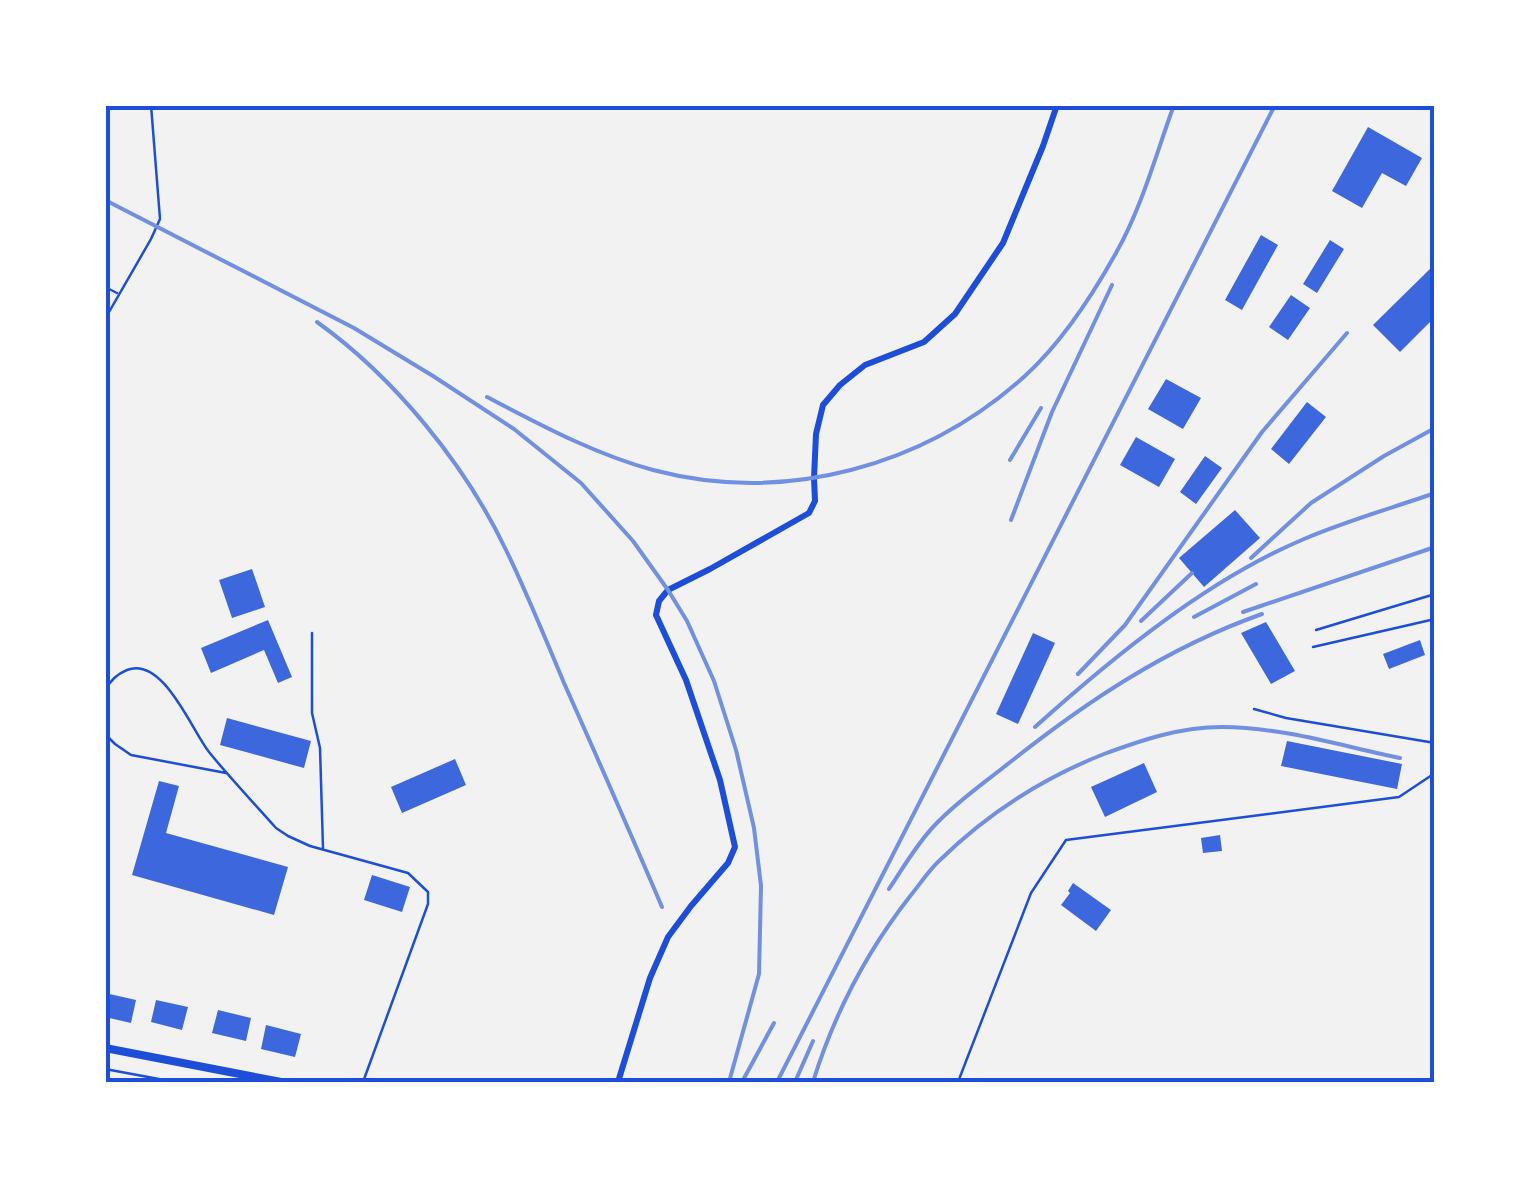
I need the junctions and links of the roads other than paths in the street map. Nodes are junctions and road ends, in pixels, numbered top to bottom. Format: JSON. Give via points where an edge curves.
{"nodes":[{"id":1,"x":151,"y":105,"type":"edge"},
{"id":2,"x":1057,"y":105,"type":"edge"},
{"id":3,"x":105,"y":287,"type":"edge"},
{"id":4,"x":118,"y":294,"type":"junction"},
{"id":5,"x":105,"y":319,"type":"edge"},
{"id":6,"x":1435,"y":594,"type":"edge"},
{"id":7,"x":1435,"y":619,"type":"edge"},
{"id":8,"x":1316,"y":630,"type":"dead end"},
{"id":9,"x":312,"y":633,"type":"dead end"},
{"id":10,"x":1313,"y":647,"type":"dead end"},
{"id":11,"x":105,"y":691,"type":"edge"},
{"id":12,"x":1254,"y":709,"type":"dead end"},
{"id":13,"x":105,"y":734,"type":"edge"},
{"id":14,"x":1435,"y":743,"type":"edge"},
{"id":15,"x":1435,"y":773,"type":"edge"},
{"id":16,"x":228,"y":774,"type":"junction"},
{"id":17,"x":323,"y":849,"type":"junction"},
{"id":18,"x":105,"y":1048,"type":"edge"},
{"id":19,"x":281,"y":1082,"type":"edge"},
{"id":20,"x":363,"y":1082,"type":"edge"},
{"id":21,"x":618,"y":1082,"type":"edge"},
{"id":22,"x":958,"y":1082,"type":"edge"}],
"edges":[{"from":1,"to":4,"type":"lane","via":[[160,218]]},
{"from":2,"to":21,"type":"street","via":[[1003,243],[954,314],[924,342],[866,365],[823,405],[816,500],[809,513],[659,601],[656,614],[686,680],[735,846],[668,937]]},
{"from":3,"to":4,"type":"lane"},
{"from":4,"to":5,"type":"lane"},
{"from":6,"to":8,"type":"lane"},
{"from":7,"to":10,"type":"lane"},
{"from":9,"to":17,"type":"lane"},
{"from":11,"to":16,"type":"lane","via":[[130,668],[162,680]]},
{"from":12,"to":14,"type":"lane"},
{"from":13,"to":16,"type":"lane","via":[[132,755]]},
{"from":15,"to":22,"type":"lane","via":[[1400,797],[1066,840],[1031,894]]},
{"from":16,"to":17,"type":"lane","via":[[276,828]]},
{"from":17,"to":20,"type":"lane","via":[[408,873],[428,892]]},
{"from":18,"to":19,"type":"street"}]}
